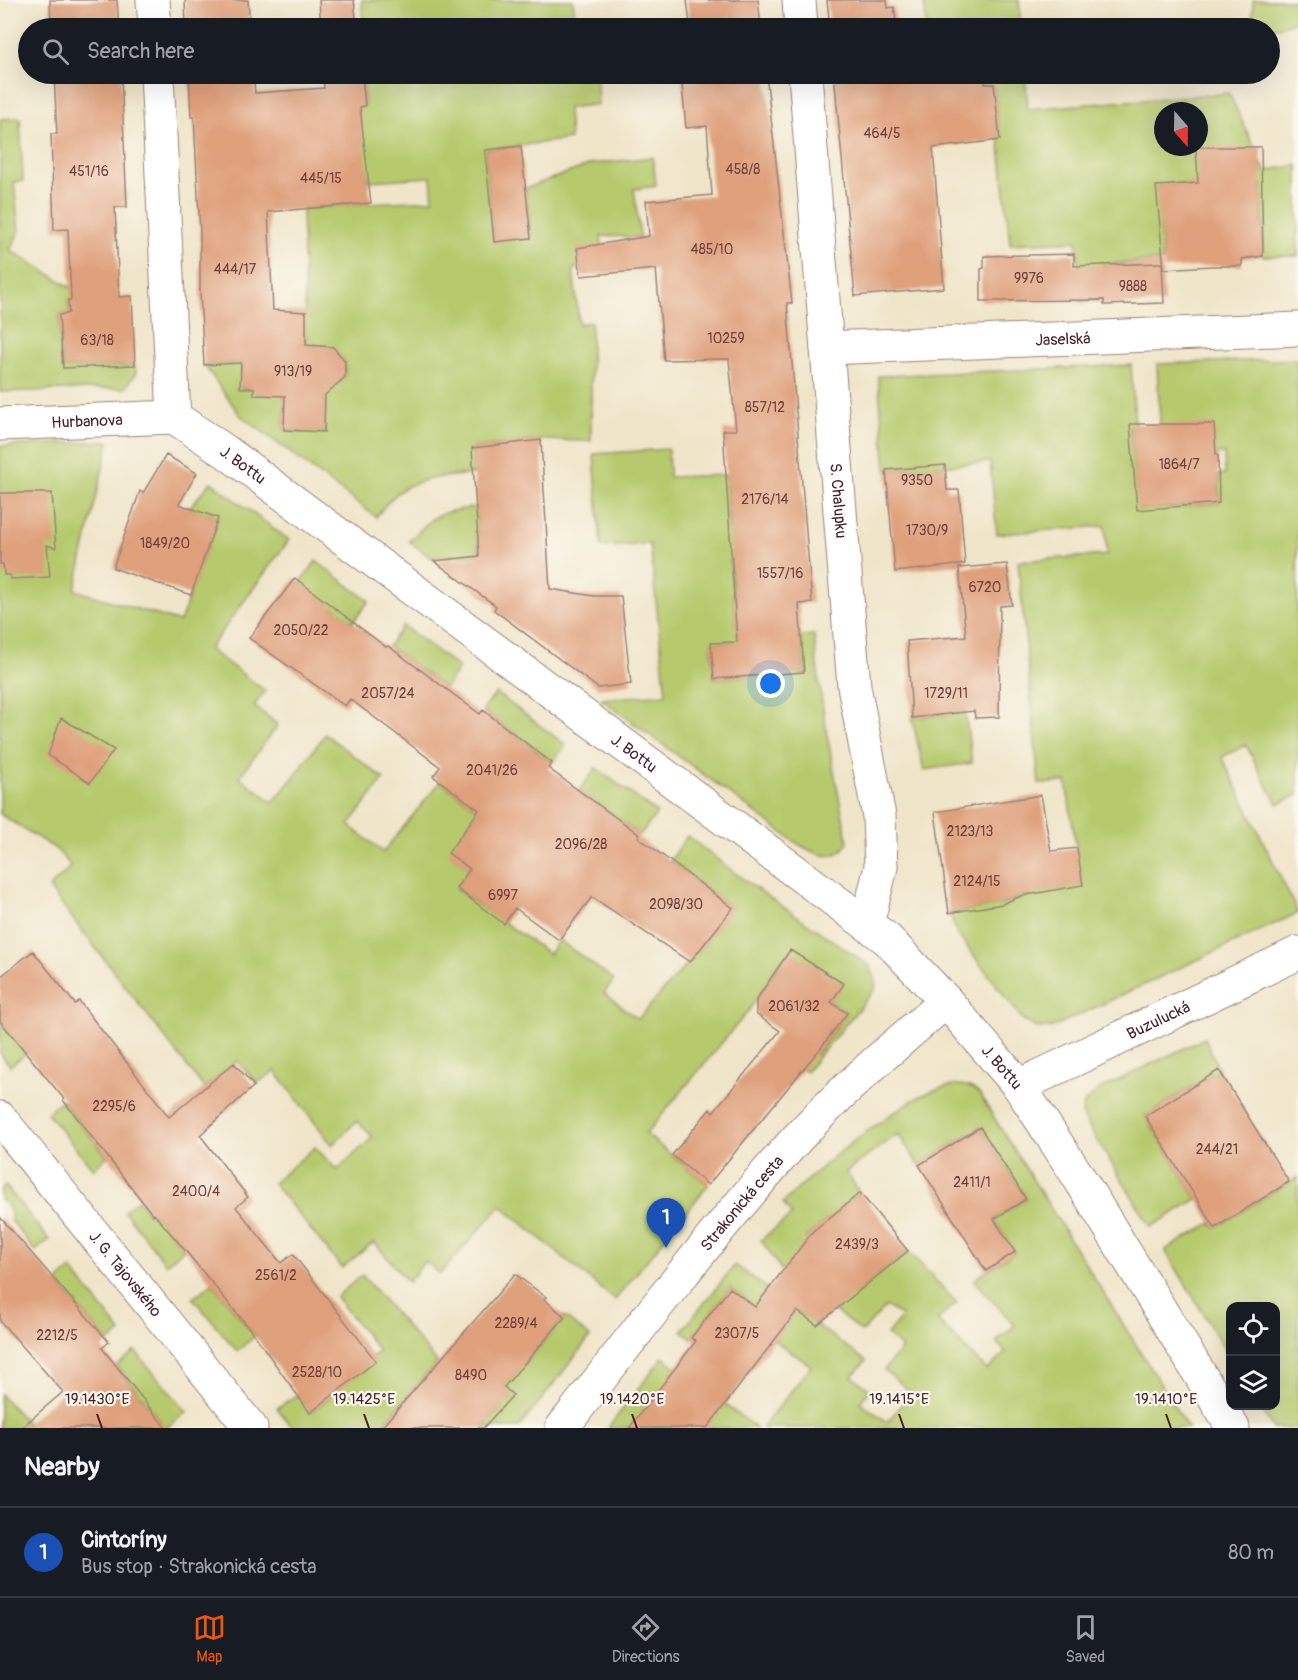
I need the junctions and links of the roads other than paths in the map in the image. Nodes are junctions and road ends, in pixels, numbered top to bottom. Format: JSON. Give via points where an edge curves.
{"nodes":[{"id":1,"x":153,"y":0,"type":"edge"},
{"id":2,"x":799,"y":0,"type":"edge"},
{"id":3,"x":154,"y":18,"type":"edge"},
{"id":4,"x":800,"y":18,"type":"edge"},
{"id":5,"x":157,"y":84,"type":"edge"},
{"id":6,"x":806,"y":84,"type":"edge"},
{"id":7,"x":1298,"y":329,"type":"edge"},
{"id":8,"x":827,"y":348,"type":"junction"},
{"id":9,"x":174,"y":417,"type":"junction"},
{"id":10,"x":0,"y":424,"type":"edge"},
{"id":11,"x":867,"y":924,"type":"junction"},
{"id":12,"x":1298,"y":953,"type":"edge"},
{"id":13,"x":946,"y":1001,"type":"junction"},
{"id":14,"x":1019,"y":1086,"type":"junction"},
{"id":15,"x":0,"y":1118,"type":"edge"},
{"id":16,"x":251,"y":1428,"type":"edge"},
{"id":17,"x":562,"y":1428,"type":"edge"},
{"id":18,"x":1233,"y":1428,"type":"edge"}],
"edges":[{"from":1,"to":3,"type":"street"},
{"from":2,"to":4,"type":"street"},
{"from":5,"to":9,"type":"street"},
{"from":6,"to":8,"type":"street","name":"S. Chalupku"},
{"from":7,"to":8,"type":"street","name":"Jaselská"},
{"from":8,"to":11,"type":"street","name":"S. Chalupku","via":[[854,686],[879,816],[881,867]]},
{"from":9,"to":10,"type":"street","name":"Hurbanova"},
{"from":9,"to":11,"type":"street","name":"J. Bottu"},
{"from":11,"to":13,"type":"street","name":"J. Bottu","via":[[887,939]]},
{"from":12,"to":14,"type":"street","name":"Buzulucká"},
{"from":13,"to":14,"type":"street","name":"J. Bottu"},
{"from":13,"to":17,"type":"street","name":"Strakonická cesta","via":[[867,1068],[793,1143],[660,1301]]},
{"from":14,"to":18,"type":"street","name":"J. Bottu"},
{"from":15,"to":16,"type":"street","name":"J. G. Tajovského"}]}
